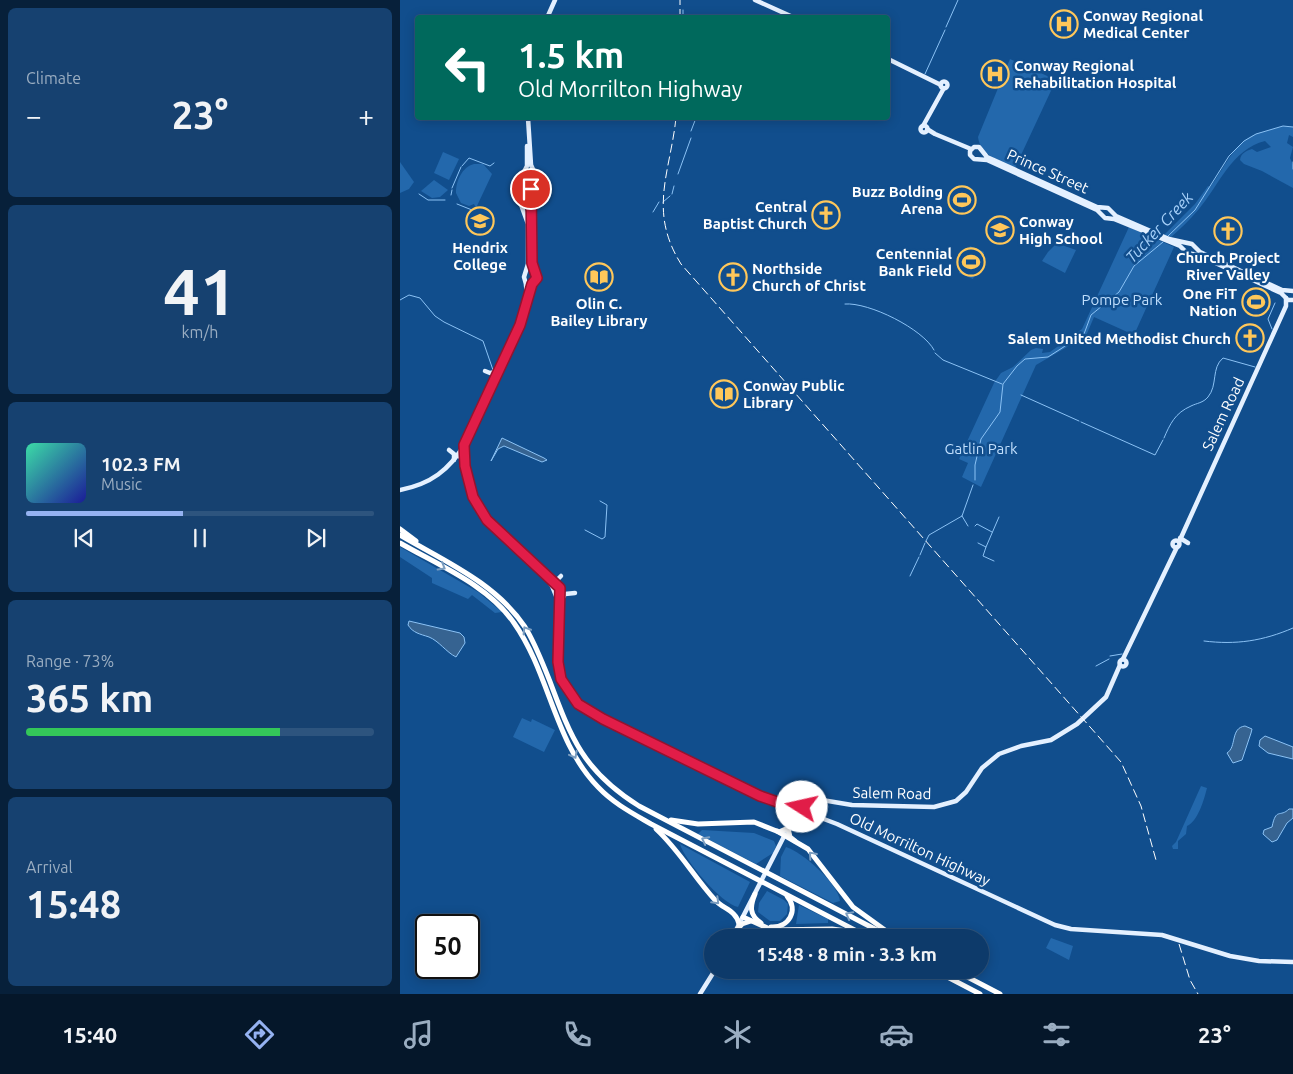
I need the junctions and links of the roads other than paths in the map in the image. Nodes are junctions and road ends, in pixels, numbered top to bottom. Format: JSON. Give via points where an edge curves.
{"nodes":[{"id":1,"x":555,"y":0,"type":"edge"},
{"id":2,"x":755,"y":0,"type":"edge"},
{"id":3,"x":549,"y":15,"type":"edge"},
{"id":4,"x":788,"y":15,"type":"edge"},
{"id":5,"x":890,"y":60,"type":"edge"},
{"id":6,"x":528,"y":120,"type":"edge"},
{"id":7,"x":529,"y":132,"type":"junction"},
{"id":8,"x":970,"y":151,"type":"junction"},
{"id":9,"x":983,"y":152,"type":"junction"},
{"id":10,"x":980,"y":158,"type":"junction"},
{"id":11,"x":526,"y":171,"type":"junction"},
{"id":12,"x":533,"y":171,"type":"junction"},
{"id":13,"x":1017,"y":172,"type":"junction"},
{"id":14,"x":524,"y":181,"type":"junction"},
{"id":15,"x":533,"y":182,"type":"junction"},
{"id":16,"x":1043,"y":186,"type":"junction"},
{"id":17,"x":1056,"y":188,"type":"junction"},
{"id":18,"x":1065,"y":196,"type":"junction"},
{"id":19,"x":1084,"y":201,"type":"junction"},
{"id":20,"x":1105,"y":208,"type":"junction"},
{"id":21,"x":1112,"y":212,"type":"junction"},
{"id":22,"x":1102,"y":214,"type":"junction"},
{"id":23,"x":1109,"y":218,"type":"junction"},
{"id":24,"x":1162,"y":238,"type":"junction"},
{"id":25,"x":1186,"y":247,"type":"junction"},
{"id":26,"x":1194,"y":247,"type":"junction"},
{"id":27,"x":1192,"y":253,"type":"junction"},
{"id":28,"x":1212,"y":262,"type":"junction"},
{"id":29,"x":1222,"y":262,"type":"junction"},
{"id":30,"x":526,"y":271,"type":"junction"},
{"id":31,"x":535,"y":271,"type":"junction"},
{"id":32,"x":1232,"y":271,"type":"junction"},
{"id":33,"x":1244,"y":272,"type":"junction"},
{"id":34,"x":526,"y":282,"type":"junction"},
{"id":35,"x":533,"y":282,"type":"junction"},
{"id":36,"x":1262,"y":284,"type":"junction"},
{"id":37,"x":1273,"y":286,"type":"junction"},
{"id":38,"x":1290,"y":295,"type":"edge"},
{"id":39,"x":485,"y":371,"type":"dead end"},
{"id":40,"x":496,"y":372,"type":"junction"},
{"id":41,"x":495,"y":378,"type":"junction"},
{"id":42,"x":464,"y":445,"type":"junction"},
{"id":43,"x":450,"y":450,"type":"dead end"},
{"id":44,"x":458,"y":455,"type":"junction"},
{"id":45,"x":452,"y":463,"type":"junction"},
{"id":46,"x":465,"y":466,"type":"junction"},
{"id":47,"x":400,"y":490,"type":"edge"},
{"id":48,"x":400,"y":529,"type":"edge"},
{"id":49,"x":400,"y":535,"type":"edge"},
{"id":50,"x":1179,"y":538,"type":"junction"},
{"id":51,"x":400,"y":543,"type":"edge"},
{"id":52,"x":1188,"y":543,"type":"dead end"},
{"id":53,"x":1167,"y":544,"type":"dead end"},
{"id":54,"x":1174,"y":550,"type":"junction"},
{"id":55,"x":443,"y":560,"type":"junction"},
{"id":56,"x":531,"y":562,"type":"junction"},
{"id":57,"x":561,"y":576,"type":"dead end"},
{"id":58,"x":551,"y":580,"type":"junction"},
{"id":59,"x":575,"y":593,"type":"dead end"},
{"id":60,"x":559,"y":612,"type":"junction"},
{"id":61,"x":803,"y":802,"type":"junction"},
{"id":62,"x":786,"y":805,"type":"junction"},
{"id":63,"x":639,"y":806,"type":"junction"},
{"id":64,"x":798,"y":809,"type":"junction"},
{"id":65,"x":808,"y":814,"type":"junction"},
{"id":66,"x":794,"y":819,"type":"junction"},
{"id":67,"x":651,"y":824,"type":"junction"},
{"id":68,"x":788,"y":828,"type":"junction"},
{"id":69,"x":776,"y":831,"type":"junction"},
{"id":70,"x":784,"y":836,"type":"junction"},
{"id":71,"x":796,"y":842,"type":"junction"},
{"id":72,"x":756,"y":891,"type":"junction"},
{"id":73,"x":782,"y":892,"type":"junction"},
{"id":74,"x":743,"y":917,"type":"junction"},
{"id":75,"x":752,"y":921,"type":"junction"},
{"id":76,"x":739,"y":924,"type":"junction"},
{"id":77,"x":736,"y":929,"type":"edge"},
{"id":78,"x":738,"y":929,"type":"edge"},
{"id":79,"x":772,"y":929,"type":"edge"},
{"id":80,"x":854,"y":929,"type":"edge"},
{"id":81,"x":877,"y":929,"type":"edge"},
{"id":82,"x":882,"y":929,"type":"edge"},
{"id":83,"x":1293,"y":962,"type":"edge"},
{"id":84,"x":709,"y":979,"type":"edge"},
{"id":85,"x":951,"y":979,"type":"edge"},
{"id":86,"x":971,"y":979,"type":"edge"},
{"id":87,"x":700,"y":994,"type":"edge"},
{"id":88,"x":980,"y":994,"type":"edge"},
{"id":89,"x":1000,"y":994,"type":"edge"}],
"edges":[{"from":1,"to":3,"type":"main road"},
{"from":2,"to":4,"type":"main road"},
{"from":5,"to":8,"type":"main road","via":[[941,86],[926,129]]},
{"from":6,"to":7,"type":"main road"},
{"from":7,"to":11,"type":"main road"},
{"from":7,"to":12,"type":"main road"},
{"from":8,"to":9,"type":"main road","name":"Prince Street","via":[[979,147]]},
{"from":8,"to":10,"type":"main road","name":"Prince Street","via":[[973,159]]},
{"from":9,"to":10,"type":"main road"},
{"from":9,"to":13,"type":"main road","name":"Prince Street"},
{"from":10,"to":13,"type":"main road","name":"Prince Street"},
{"from":11,"to":12,"type":"main road"},
{"from":11,"to":14,"type":"main road"},
{"from":12,"to":15,"type":"main road","via":[[536,176]]},
{"from":13,"to":16,"type":"main road","name":"Prince Street"},
{"from":13,"to":17,"type":"main road","name":"Prince Street"},
{"from":14,"to":15,"type":"main road"},
{"from":14,"to":30,"type":"main road","via":[[519,202],[528,224]]},
{"from":15,"to":31,"type":"main road"},
{"from":16,"to":17,"type":"main road"},
{"from":16,"to":18,"type":"main road","name":"Prince Street"},
{"from":17,"to":19,"type":"main road","name":"Prince Street"},
{"from":18,"to":19,"type":"main road"},
{"from":18,"to":22,"type":"main road","name":"Prince Street"},
{"from":19,"to":20,"type":"main road","name":"Prince Street"},
{"from":20,"to":21,"type":"main road","name":"Prince Street"},
{"from":20,"to":22,"type":"main road"},
{"from":21,"to":23,"type":"main road"},
{"from":21,"to":24,"type":"main road"},
{"from":22,"to":23,"type":"main road","name":"Prince Street"},
{"from":23,"to":24,"type":"main road"},
{"from":24,"to":25,"type":"main road"},
{"from":25,"to":26,"type":"main road","via":[[1191,244]]},
{"from":25,"to":27,"type":"main road","via":[[1187,253]]},
{"from":26,"to":27,"type":"main road"},
{"from":26,"to":29,"type":"main road"},
{"from":27,"to":28,"type":"main road"},
{"from":28,"to":29,"type":"main road"},
{"from":28,"to":32,"type":"main road"},
{"from":29,"to":33,"type":"main road"},
{"from":30,"to":31,"type":"main road"},
{"from":30,"to":34,"type":"main road"},
{"from":31,"to":35,"type":"main road","via":[[537,278]]},
{"from":32,"to":33,"type":"main road"},
{"from":32,"to":36,"type":"main road"},
{"from":33,"to":37,"type":"main road"},
{"from":34,"to":35,"type":"main road"},
{"from":34,"to":40,"type":"main road","via":[[522,312]]},
{"from":35,"to":41,"type":"main road","via":[[525,314]]},
{"from":36,"to":37,"type":"main road"},
{"from":36,"to":38,"type":"main road"},
{"from":37,"to":38,"type":"main road"},
{"from":38,"to":50,"type":"main road","name":"Salem Road"},
{"from":39,"to":40,"type":"main road"},
{"from":40,"to":41,"type":"main road"},
{"from":41,"to":42,"type":"main road"},
{"from":42,"to":44,"type":"main road"},
{"from":42,"to":46,"type":"main road"},
{"from":43,"to":45,"type":"main road","via":[[454,457]]},
{"from":44,"to":45,"type":"main road"},
{"from":44,"to":46,"type":"main road","name":"Old Morrilton Highway","via":[[464,459]]},
{"from":45,"to":46,"type":"main road","via":[[459,462]]},
{"from":45,"to":47,"type":"main road","via":[[432,480]]},
{"from":46,"to":56,"type":"main road","name":"Old Morrilton Highway","via":[[481,512]]},
{"from":48,"to":55,"type":"highway"},
{"from":49,"to":55,"type":"highway"},
{"from":50,"to":52,"type":"main road"},
{"from":50,"to":54,"type":"main road","name":"Salem Road"},
{"from":51,"to":67,"type":"highway","one_way":true,"via":[[478,589],[514,622],[529,648],[573,755],[584,772],[616,803]]},
{"from":53,"to":54,"type":"main road"},
{"from":54,"to":61,"type":"main road","name":"Salem Road","via":[[1124,660],[1126,663],[1121,666],[1106,697],[1077,724],[1051,740],[999,754],[982,768],[962,796],[944,805],[852,805],[813,798]]},
{"from":63,"to":55,"type":"highway","one_way":true,"via":[[613,789],[590,766],[575,744],[530,637],[508,606],[481,583]]},
{"from":56,"to":58,"type":"main road","name":"Old Morrilton Highway"},
{"from":56,"to":60,"type":"main road","via":[[552,586]]},
{"from":57,"to":58,"type":"main road"},
{"from":58,"to":60,"type":"main road","name":"Old Morrilton Highway","via":[[560,588]]},
{"from":59,"to":60,"type":"main road","via":[[564,595]]},
{"from":60,"to":62,"type":"main road","name":"Old Morrilton Highway","via":[[561,679],[578,704],[747,790]]},
{"from":61,"to":62,"type":"main road","name":"Salem Road"},
{"from":61,"to":64,"type":"main road"},
{"from":61,"to":65,"type":"main road","via":[[802,809]]},
{"from":62,"to":64,"type":"main road","name":"Old Morrilton Highway"},
{"from":62,"to":66,"type":"main road"},
{"from":63,"to":69,"type":"highway","via":[[683,823],[750,822]]},
{"from":81,"to":63,"type":"highway","one_way":true},
{"from":64,"to":65,"type":"main road","name":"Old Morrilton Highway"},
{"from":64,"to":66,"type":"main road"},
{"from":65,"to":66,"type":"main road"},
{"from":65,"to":83,"type":"main road","name":"Old Morrilton Highway","via":[[837,824],[1061,927],[1162,935],[1230,956]]},
{"from":66,"to":68,"type":"main road"},
{"from":67,"to":73,"type":"highway"},
{"from":67,"to":76,"type":"highway","one_way":true,"via":[[676,849],[716,901],[736,914]]},
{"from":68,"to":69,"type":"highway"},
{"from":68,"to":70,"type":"main road"},
{"from":68,"to":71,"type":"highway","via":[[790,837]]},
{"from":69,"to":70,"type":"highway"},
{"from":70,"to":71,"type":"highway"},
{"from":70,"to":72,"type":"main road"},
{"from":82,"to":71,"type":"highway","one_way":true,"via":[[856,909],[811,853]]},
{"from":72,"to":73,"type":"highway","via":[[751,906],[754,917],[762,924],[776,927],[787,922],[792,912],[791,901]]},
{"from":72,"to":74,"type":"main road"},
{"from":73,"to":80,"type":"highway"},
{"from":74,"to":75,"type":"highway"},
{"from":74,"to":76,"type":"main road"},
{"from":75,"to":78,"type":"highway"},
{"from":75,"to":79,"type":"highway"},
{"from":76,"to":77,"type":"main road"},
{"from":84,"to":87,"type":"main road"},
{"from":85,"to":88,"type":"highway"},
{"from":86,"to":89,"type":"highway"}]}
